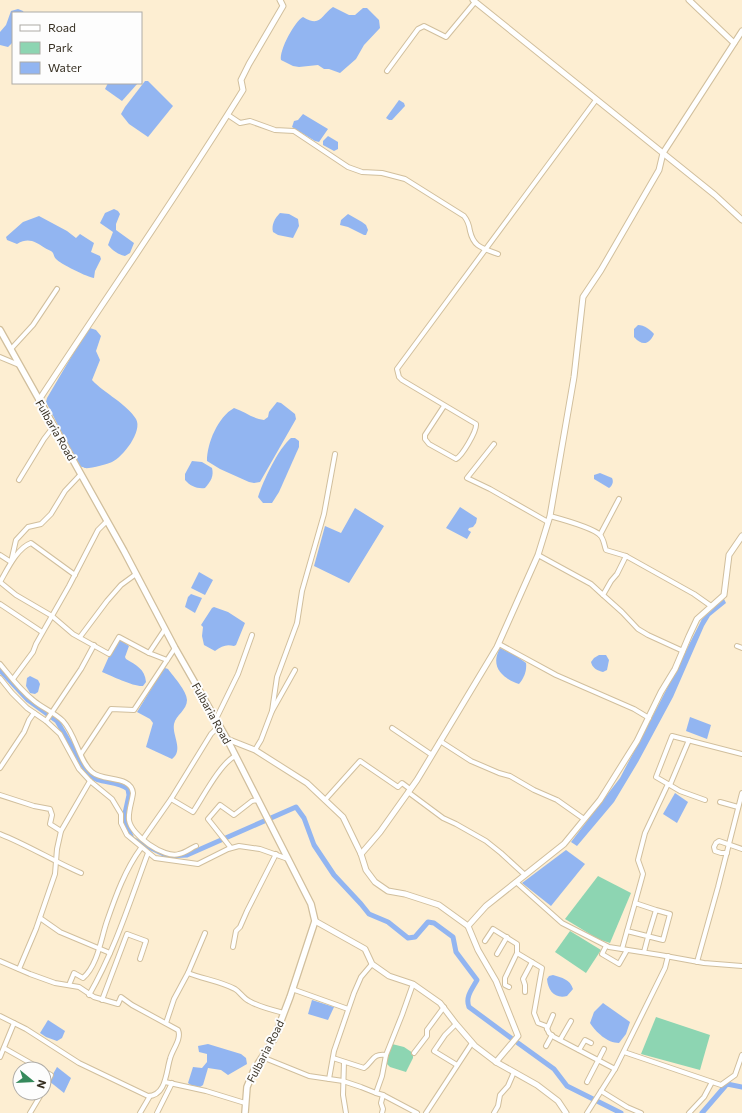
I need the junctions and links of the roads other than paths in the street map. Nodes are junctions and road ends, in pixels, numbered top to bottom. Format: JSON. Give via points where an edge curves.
{"nodes":[{"id":1,"x":280,"y":0,"type":"edge"},
{"id":2,"x":689,"y":0,"type":"edge"},
{"id":3,"x":474,"y":1,"type":"edge"},
{"id":4,"x":742,"y":31,"type":"edge"},
{"id":5,"x":734,"y":43,"type":"junction"},
{"id":6,"x":387,"y":71,"type":"dead end"},
{"id":7,"x":596,"y":100,"type":"junction"},
{"id":8,"x":228,"y":114,"type":"junction"},
{"id":9,"x":663,"y":153,"type":"junction"},
{"id":10,"x":742,"y":220,"type":"edge"},
{"id":11,"x":485,"y":249,"type":"junction"},
{"id":12,"x":498,"y":254,"type":"dead end"},
{"id":13,"x":57,"y":289,"type":"dead end"},
{"id":14,"x":0,"y":330,"type":"edge"},
{"id":15,"x":11,"y":349,"type":"junction"},
{"id":16,"x":0,"y":357,"type":"edge"},
{"id":17,"x":20,"y":365,"type":"junction"},
{"id":18,"x":39,"y":400,"type":"junction"},
{"id":19,"x":444,"y":406,"type":"junction"},
{"id":20,"x":54,"y":426,"type":"junction"},
{"id":21,"x":494,"y":444,"type":"dead end"},
{"id":22,"x":335,"y":454,"type":"dead end"},
{"id":23,"x":81,"y":474,"type":"junction"},
{"id":24,"x":19,"y":480,"type":"dead end"},
{"id":25,"x":619,"y":499,"type":"dead end"},
{"id":26,"x":550,"y":516,"type":"junction"},
{"id":27,"x":107,"y":520,"type":"junction"},
{"id":28,"x":548,"y":522,"type":"junction"},
{"id":29,"x":600,"y":535,"type":"junction"},
{"id":30,"x":742,"y":536,"type":"edge"},
{"id":31,"x":0,"y":555,"type":"edge"},
{"id":32,"x":538,"y":555,"type":"junction"},
{"id":33,"x":626,"y":556,"type":"junction"},
{"id":34,"x":11,"y":562,"type":"junction"},
{"id":35,"x":136,"y":574,"type":"junction"},
{"id":36,"x":75,"y":575,"type":"junction"},
{"id":37,"x":0,"y":582,"type":"edge"},
{"id":38,"x":603,"y":595,"type":"junction"},
{"id":39,"x":0,"y":604,"type":"edge"},
{"id":40,"x":712,"y":606,"type":"junction"},
{"id":41,"x":52,"y":616,"type":"junction"},
{"id":42,"x":166,"y":629,"type":"junction"},
{"id":43,"x":42,"y":632,"type":"junction"},
{"id":44,"x":252,"y":635,"type":"dead end"},
{"id":45,"x":80,"y":637,"type":"junction"},
{"id":46,"x":498,"y":644,"type":"junction"},
{"id":47,"x":94,"y":646,"type":"junction"},
{"id":48,"x":175,"y":648,"type":"junction"},
{"id":49,"x":683,"y":651,"type":"junction"},
{"id":50,"x":149,"y":653,"type":"junction"},
{"id":51,"x":168,"y":660,"type":"junction"},
{"id":52,"x":0,"y":664,"type":"edge"},
{"id":53,"x":295,"y":670,"type":"dead end"},
{"id":54,"x":0,"y":678,"type":"edge"},
{"id":55,"x":13,"y":679,"type":"junction"},
{"id":56,"x":272,"y":711,"type":"junction"},
{"id":57,"x":52,"y":712,"type":"junction"},
{"id":58,"x":34,"y":713,"type":"junction"},
{"id":59,"x":649,"y":718,"type":"junction"},
{"id":60,"x":216,"y":719,"type":"junction"},
{"id":61,"x":46,"y":721,"type":"junction"},
{"id":62,"x":219,"y":726,"type":"junction"},
{"id":63,"x":392,"y":728,"type":"dead end"},
{"id":64,"x":227,"y":739,"type":"junction"},
{"id":65,"x":689,"y":740,"type":"junction"},
{"id":66,"x":440,"y":741,"type":"junction"},
{"id":67,"x":255,"y":750,"type":"junction"},
{"id":68,"x":81,"y":754,"type":"junction"},
{"id":69,"x":742,"y":754,"type":"edge"},
{"id":70,"x":432,"y":755,"type":"junction"},
{"id":71,"x":235,"y":756,"type":"junction"},
{"id":72,"x":0,"y":768,"type":"edge"},
{"id":73,"x":90,"y":781,"type":"junction"},
{"id":74,"x":669,"y":785,"type":"junction"},
{"id":75,"x":409,"y":791,"type":"junction"},
{"id":76,"x":742,"y":793,"type":"edge"},
{"id":77,"x":0,"y":795,"type":"edge"},
{"id":78,"x":170,"y":799,"type":"junction"},
{"id":79,"x":258,"y":800,"type":"junction"},
{"id":80,"x":325,"y":800,"type":"junction"},
{"id":81,"x":705,"y":800,"type":"dead end"},
{"id":82,"x":720,"y":802,"type":"dead end"},
{"id":83,"x":738,"y":807,"type":"junction"},
{"id":84,"x":584,"y":820,"type":"junction"},
{"id":85,"x":61,"y":831,"type":"junction"},
{"id":86,"x":0,"y":834,"type":"edge"},
{"id":87,"x":144,"y":839,"type":"junction"},
{"id":88,"x":728,"y":845,"type":"junction"},
{"id":89,"x":196,"y":846,"type":"dead end"},
{"id":90,"x":141,"y":848,"type":"junction"},
{"id":91,"x":231,"y":848,"type":"junction"},
{"id":92,"x":742,"y":849,"type":"edge"},
{"id":93,"x":727,"y":852,"type":"junction"},
{"id":94,"x":148,"y":853,"type":"junction"},
{"id":95,"x":276,"y":854,"type":"junction"},
{"id":96,"x":361,"y":854,"type":"junction"},
{"id":97,"x":288,"y":859,"type":"junction"},
{"id":98,"x":55,"y":862,"type":"junction"},
{"id":99,"x":81,"y":873,"type":"dead end"},
{"id":100,"x":525,"y":875,"type":"junction"},
{"id":101,"x":516,"y":882,"type":"junction"},
{"id":102,"x":635,"y":903,"type":"junction"},
{"id":103,"x":656,"y":910,"type":"junction"},
{"id":104,"x":40,"y":918,"type":"junction"},
{"id":105,"x":315,"y":921,"type":"junction"},
{"id":106,"x":468,"y":926,"type":"junction"},
{"id":107,"x":627,"y":931,"type":"junction"},
{"id":108,"x":205,"y":932,"type":"dead end"},
{"id":109,"x":507,"y":937,"type":"junction"},
{"id":110,"x":648,"y":937,"type":"junction"},
{"id":111,"x":485,"y":942,"type":"dead end"},
{"id":112,"x":606,"y":946,"type":"junction"},
{"id":113,"x":233,"y":947,"type":"dead end"},
{"id":114,"x":98,"y":949,"type":"junction"},
{"id":115,"x":625,"y":950,"type":"junction"},
{"id":116,"x":644,"y":952,"type":"junction"},
{"id":117,"x":110,"y":953,"type":"junction"},
{"id":118,"x":517,"y":953,"type":"junction"},
{"id":119,"x":497,"y":954,"type":"dead end"},
{"id":120,"x":668,"y":956,"type":"junction"},
{"id":121,"x":140,"y":959,"type":"dead end"},
{"id":122,"x":0,"y":960,"type":"edge"},
{"id":123,"x":532,"y":962,"type":"junction"},
{"id":124,"x":697,"y":962,"type":"junction"},
{"id":125,"x":372,"y":964,"type":"junction"},
{"id":126,"x":742,"y":966,"type":"edge"},
{"id":127,"x":19,"y":969,"type":"junction"},
{"id":128,"x":188,"y":973,"type":"junction"},
{"id":129,"x":413,"y":984,"type":"junction"},
{"id":130,"x":69,"y":985,"type":"junction"},
{"id":131,"x":509,"y":987,"type":"dead end"},
{"id":132,"x":292,"y":989,"type":"junction"},
{"id":133,"x":525,"y":992,"type":"dead end"},
{"id":134,"x":89,"y":995,"type":"junction"},
{"id":135,"x":102,"y":1000,"type":"junction"},
{"id":136,"x":444,"y":1008,"type":"junction"},
{"id":137,"x":348,"y":1009,"type":"junction"},
{"id":138,"x":284,"y":1013,"type":"junction"},
{"id":139,"x":553,"y":1015,"type":"dead end"},
{"id":140,"x":0,"y":1016,"type":"edge"},
{"id":141,"x":571,"y":1020,"type":"dead end"},
{"id":142,"x":14,"y":1023,"type":"junction"},
{"id":143,"x":166,"y":1023,"type":"junction"},
{"id":144,"x":456,"y":1024,"type":"junction"},
{"id":145,"x":547,"y":1029,"type":"junction"},
{"id":146,"x":552,"y":1035,"type":"junction"},
{"id":147,"x":560,"y":1040,"type":"junction"},
{"id":148,"x":472,"y":1043,"type":"junction"},
{"id":149,"x":591,"y":1043,"type":"dead end"},
{"id":150,"x":546,"y":1046,"type":"dead end"},
{"id":151,"x":4,"y":1048,"type":"junction"},
{"id":152,"x":604,"y":1049,"type":"dead end"},
{"id":153,"x":579,"y":1050,"type":"junction"},
{"id":154,"x":624,"y":1052,"type":"junction"},
{"id":155,"x":414,"y":1053,"type":"dead end"},
{"id":156,"x":386,"y":1055,"type":"junction"},
{"id":157,"x":742,"y":1055,"type":"edge"},
{"id":158,"x":0,"y":1057,"type":"edge"},
{"id":159,"x":262,"y":1057,"type":"junction"},
{"id":160,"x":333,"y":1058,"type":"junction"},
{"id":161,"x":27,"y":1061,"type":"edge"},
{"id":162,"x":598,"y":1061,"type":"junction"},
{"id":163,"x":344,"y":1062,"type":"junction"},
{"id":164,"x":496,"y":1062,"type":"junction"},
{"id":165,"x":457,"y":1065,"type":"junction"},
{"id":166,"x":615,"y":1069,"type":"junction"},
{"id":167,"x":514,"y":1072,"type":"junction"},
{"id":168,"x":329,"y":1079,"type":"junction"},
{"id":169,"x":343,"y":1081,"type":"junction"},
{"id":170,"x":165,"y":1082,"type":"junction"},
{"id":171,"x":587,"y":1082,"type":"dead end"},
{"id":172,"x":712,"y":1082,"type":"junction"},
{"id":173,"x":172,"y":1083,"type":"junction"},
{"id":174,"x":601,"y":1091,"type":"junction"},
{"id":175,"x":376,"y":1093,"type":"junction"},
{"id":176,"x":383,"y":1095,"type":"junction"},
{"id":177,"x":150,"y":1096,"type":"junction"},
{"id":178,"x":37,"y":1101,"type":"edge"},
{"id":179,"x":246,"y":1103,"type":"junction"},
{"id":180,"x":30,"y":1113,"type":"edge"},
{"id":181,"x":140,"y":1113,"type":"edge"},
{"id":182,"x":157,"y":1113,"type":"edge"},
{"id":183,"x":245,"y":1113,"type":"edge"},
{"id":184,"x":346,"y":1113,"type":"edge"},
{"id":185,"x":382,"y":1113,"type":"edge"},
{"id":186,"x":417,"y":1113,"type":"edge"},
{"id":187,"x":426,"y":1113,"type":"edge"},
{"id":188,"x":494,"y":1113,"type":"edge"},
{"id":189,"x":566,"y":1113,"type":"edge"},
{"id":190,"x":586,"y":1113,"type":"edge"},
{"id":191,"x":640,"y":1113,"type":"edge"},
{"id":192,"x":689,"y":1113,"type":"edge"}],
"edges":[{"from":1,"to":8,"type":"street","via":[[283,6],[249,64],[241,80],[243,90]]},
{"from":2,"to":5,"type":"street"},
{"from":3,"to":6,"type":"street","via":[[446,38],[424,26],[418,29]]},
{"from":3,"to":7,"type":"street"},
{"from":4,"to":5,"type":"street"},
{"from":5,"to":9,"type":"street"},
{"from":7,"to":9,"type":"street"},
{"from":7,"to":11,"type":"street"},
{"from":8,"to":11,"type":"street","via":[[240,123],[250,121],[275,130],[294,131],[348,167],[362,172],[405,178],[464,216],[468,221],[472,240]]},
{"from":8,"to":18,"type":"street"},
{"from":9,"to":10,"type":"street"},
{"from":9,"to":26,"type":"street","via":[[659,170],[583,297],[574,377]]},
{"from":11,"to":12,"type":"street"},
{"from":11,"to":19,"type":"street","via":[[397,369],[402,380]]},
{"from":13,"to":15,"type":"street","via":[[33,325]]},
{"from":14,"to":15,"type":"main road","name":"Fulbaria Road"},
{"from":15,"to":17,"type":"main road","name":"Fulbaria Road"},
{"from":16,"to":17,"type":"street"},
{"from":17,"to":18,"type":"main road","name":"Fulbaria Road"},
{"from":18,"to":20,"type":"main road","name":"Fulbaria Road"},
{"from":19,"to":19,"type":"street","via":[[425,439],[429,444],[456,459],[460,457],[476,430],[476,424]]},
{"from":20,"to":23,"type":"main road","name":"Fulbaria Road"},
{"from":20,"to":24,"type":"street"},
{"from":21,"to":28,"type":"street","via":[[467,478]]},
{"from":22,"to":56,"type":"street","via":[[324,514],[302,591],[297,623],[277,677]]},
{"from":23,"to":27,"type":"main road","name":"Fulbaria Road"},
{"from":23,"to":34,"type":"street","via":[[65,490],[51,514],[41,524],[28,527],[16,540]]},
{"from":25,"to":29,"type":"street"},
{"from":26,"to":28,"type":"street"},
{"from":26,"to":29,"type":"street","via":[[580,525]]},
{"from":27,"to":35,"type":"main road","name":"Fulbaria Road"},
{"from":27,"to":36,"type":"street","via":[[98,530]]},
{"from":28,"to":32,"type":"street"},
{"from":29,"to":33,"type":"street","via":[[606,550]]},
{"from":30,"to":40,"type":"street","via":[[729,555],[724,595]]},
{"from":31,"to":34,"type":"street"},
{"from":32,"to":38,"type":"street","via":[[591,584]]},
{"from":32,"to":46,"type":"street"},
{"from":33,"to":38,"type":"street"},
{"from":33,"to":40,"type":"street"},
{"from":34,"to":36,"type":"street","via":[[31,543]]},
{"from":34,"to":37,"type":"street"},
{"from":35,"to":42,"type":"main road","name":"Fulbaria Road"},
{"from":35,"to":45,"type":"street","via":[[106,601]]},
{"from":36,"to":41,"type":"street"},
{"from":37,"to":41,"type":"street","via":[[16,595]]},
{"from":38,"to":49,"type":"street","via":[[648,636]]},
{"from":39,"to":43,"type":"street"},
{"from":40,"to":49,"type":"street","via":[[698,619]]},
{"from":41,"to":43,"type":"street"},
{"from":41,"to":45,"type":"street"},
{"from":42,"to":48,"type":"main road","name":"Fulbaria Road"},
{"from":42,"to":50,"type":"street"},
{"from":43,"to":55,"type":"street","via":[[33,652]]},
{"from":44,"to":60,"type":"street","via":[[238,674]]},
{"from":45,"to":47,"type":"street"},
{"from":46,"to":59,"type":"street","via":[[556,675]]},
{"from":46,"to":66,"type":"street"},
{"from":47,"to":50,"type":"street","via":[[109,654],[119,637]]},
{"from":47,"to":57,"type":"street"},
{"from":48,"to":51,"type":"street"},
{"from":48,"to":60,"type":"main road","name":"Fulbaria Road"},
{"from":49,"to":59,"type":"street"},
{"from":50,"to":51,"type":"street"},
{"from":51,"to":68,"type":"street","via":[[134,710],[111,709]]},
{"from":52,"to":55,"type":"street"},
{"from":53,"to":56,"type":"street"},
{"from":54,"to":58,"type":"street"},
{"from":55,"to":57,"type":"street","via":[[33,700]]},
{"from":56,"to":67,"type":"street"},
{"from":57,"to":61,"type":"street"},
{"from":57,"to":68,"type":"street","via":[[64,722]]},
{"from":58,"to":61,"type":"street"},
{"from":58,"to":72,"type":"street"},
{"from":59,"to":84,"type":"street","via":[[600,800]]},
{"from":60,"to":62,"type":"main road","name":"Fulbaria Road"},
{"from":61,"to":73,"type":"street","via":[[60,734],[79,769]]},
{"from":62,"to":64,"type":"main road","name":"Fulbaria Road"},
{"from":62,"to":78,"type":"street","via":[[211,734]]},
{"from":63,"to":70,"type":"street"},
{"from":64,"to":67,"type":"street"},
{"from":64,"to":71,"type":"main road","name":"Fulbaria Road"},
{"from":65,"to":69,"type":"street"},
{"from":65,"to":74,"type":"street"},
{"from":65,"to":74,"type":"street","via":[[672,736],[656,777]]},
{"from":66,"to":70,"type":"street"},
{"from":66,"to":84,"type":"street","via":[[471,761],[510,776],[557,800]]},
{"from":67,"to":80,"type":"street","via":[[307,783]]},
{"from":68,"to":87,"type":"street","via":[[92,772],[103,778],[130,785],[133,790],[129,819],[131,828]]},
{"from":70,"to":75,"type":"street"},
{"from":71,"to":78,"type":"street","via":[[217,775],[193,812]]},
{"from":71,"to":79,"type":"main road","name":"Fulbaria Road"},
{"from":73,"to":85,"type":"street"},
{"from":73,"to":90,"type":"street","via":[[112,799],[122,814],[121,823],[127,835]]},
{"from":74,"to":81,"type":"street"},
{"from":74,"to":102,"type":"street","via":[[645,833],[638,860],[643,874]]},
{"from":75,"to":80,"type":"street","via":[[402,783],[398,788],[360,761]]},
{"from":75,"to":96,"type":"street"},
{"from":75,"to":100,"type":"street","via":[[443,818],[486,841]]},
{"from":76,"to":83,"type":"street"},
{"from":77,"to":85,"type":"street","via":[[50,809],[50,824]]},
{"from":78,"to":87,"type":"street"},
{"from":79,"to":91,"type":"street","via":[[252,801],[234,815],[220,805],[208,819]]},
{"from":79,"to":97,"type":"main road","name":"Fulbaria Road"},
{"from":80,"to":96,"type":"street","via":[[343,818]]},
{"from":82,"to":83,"type":"street"},
{"from":83,"to":88,"type":"street"},
{"from":84,"to":100,"type":"street","via":[[564,844]]},
{"from":85,"to":98,"type":"street"},
{"from":86,"to":98,"type":"street"},
{"from":87,"to":89,"type":"street","via":[[151,846],[171,854],[179,855]]},
{"from":88,"to":92,"type":"street"},
{"from":88,"to":93,"type":"street"},
{"from":88,"to":93,"type":"street","via":[[719,841],[714,847],[715,851],[721,854]]},
{"from":90,"to":94,"type":"street"},
{"from":90,"to":114,"type":"street","via":[[120,884]]},
{"from":91,"to":94,"type":"street","via":[[198,864],[155,858]]},
{"from":91,"to":95,"type":"street","via":[[239,846]]},
{"from":93,"to":124,"type":"street"},
{"from":94,"to":117,"type":"street"},
{"from":95,"to":97,"type":"street"},
{"from":95,"to":113,"type":"street","via":[[236,931]]},
{"from":96,"to":106,"type":"street","via":[[366,870],[375,882],[388,891],[439,905]]},
{"from":97,"to":105,"type":"main road","name":"Fulbaria Road","via":[[311,904]]},
{"from":98,"to":99,"type":"street"},
{"from":98,"to":104,"type":"street","via":[[55,874]]},
{"from":100,"to":101,"type":"street"},
{"from":101,"to":106,"type":"street","via":[[486,906]]},
{"from":101,"to":112,"type":"street","via":[[562,923]]},
{"from":102,"to":103,"type":"street"},
{"from":102,"to":107,"type":"street"},
{"from":103,"to":110,"type":"street"},
{"from":103,"to":110,"type":"street","via":[[670,914],[663,940]]},
{"from":104,"to":114,"type":"street","via":[[60,932]]},
{"from":104,"to":127,"type":"street"},
{"from":105,"to":125,"type":"street","via":[[365,949]]},
{"from":105,"to":132,"type":"main road","name":"Fulbaria Road"},
{"from":106,"to":164,"type":"street","via":[[478,950],[496,980],[518,1036]]},
{"from":107,"to":110,"type":"street"},
{"from":107,"to":115,"type":"street"},
{"from":108,"to":128,"type":"street"},
{"from":109,"to":111,"type":"street","via":[[493,929]]},
{"from":109,"to":118,"type":"street","via":[[517,944]]},
{"from":109,"to":119,"type":"street"},
{"from":110,"to":116,"type":"street"},
{"from":112,"to":115,"type":"street"},
{"from":112,"to":115,"type":"street","via":[[602,954],[619,964]]},
{"from":114,"to":117,"type":"street"},
{"from":114,"to":130,"type":"street","via":[[86,975],[83,978],[74,973]]},
{"from":115,"to":116,"type":"street"},
{"from":116,"to":120,"type":"street"},
{"from":117,"to":134,"type":"street"},
{"from":118,"to":123,"type":"street"},
{"from":118,"to":131,"type":"street","via":[[505,978],[505,985]]},
{"from":120,"to":124,"type":"street"},
{"from":120,"to":154,"type":"street","via":[[665,968]]},
{"from":121,"to":135,"type":"street","via":[[146,941],[127,934]]},
{"from":122,"to":127,"type":"street"},
{"from":123,"to":133,"type":"street","via":[[524,979]]},
{"from":123,"to":145,"type":"street","via":[[542,968],[534,1013],[538,1023]]},
{"from":124,"to":126,"type":"street"},
{"from":125,"to":129,"type":"street","via":[[389,976]]},
{"from":125,"to":137,"type":"street","via":[[361,977]]},
{"from":127,"to":130,"type":"street","via":[[55,983]]},
{"from":128,"to":138,"type":"street","via":[[236,990],[248,1001],[262,1007]]},
{"from":128,"to":143,"type":"street","via":[[174,999]]},
{"from":129,"to":136,"type":"street"},
{"from":129,"to":156,"type":"street"},
{"from":130,"to":134,"type":"street","via":[[79,987]]},
{"from":132,"to":137,"type":"street"},
{"from":132,"to":138,"type":"main road","name":"Fulbaria Road"},
{"from":134,"to":135,"type":"street"},
{"from":135,"to":143,"type":"street","via":[[118,1004],[121,997]]},
{"from":136,"to":144,"type":"street"},
{"from":136,"to":155,"type":"street"},
{"from":137,"to":160,"type":"street"},
{"from":138,"to":159,"type":"main road","name":"Fulbaria Road","via":[[274,1039]]},
{"from":139,"to":145,"type":"street"},
{"from":140,"to":142,"type":"street"},
{"from":141,"to":147,"type":"street"},
{"from":142,"to":151,"type":"street"},
{"from":142,"to":177,"type":"street","via":[[79,1063]]},
{"from":143,"to":170,"type":"street","via":[[179,1033]]},
{"from":144,"to":148,"type":"street"},
{"from":144,"to":165,"type":"street","via":[[434,1050]]},
{"from":145,"to":146,"type":"street"},
{"from":146,"to":147,"type":"street"},
{"from":146,"to":150,"type":"street"},
{"from":147,"to":153,"type":"street"},
{"from":148,"to":164,"type":"street"},
{"from":148,"to":165,"type":"street"},
{"from":149,"to":153,"type":"street","via":[[585,1040]]},
{"from":151,"to":158,"type":"street"},
{"from":151,"to":161,"type":"street"},
{"from":152,"to":162,"type":"street"},
{"from":153,"to":162,"type":"street"},
{"from":154,"to":166,"type":"street"},
{"from":154,"to":172,"type":"street"},
{"from":156,"to":163,"type":"street","via":[[379,1054],[364,1068]]},
{"from":156,"to":175,"type":"street"},
{"from":157,"to":172,"type":"street","via":[[735,1075],[721,1085]]},
{"from":159,"to":168,"type":"street","via":[[309,1076]]},
{"from":159,"to":179,"type":"main road","name":"Fulbaria Road","via":[[247,1087]]},
{"from":160,"to":163,"type":"street"},
{"from":160,"to":168,"type":"street"},
{"from":162,"to":166,"type":"street"},
{"from":162,"to":171,"type":"street"},
{"from":163,"to":169,"type":"street"},
{"from":164,"to":167,"type":"street"},
{"from":165,"to":187,"type":"street"},
{"from":166,"to":174,"type":"street"},
{"from":167,"to":188,"type":"street","via":[[508,1086],[500,1095]]},
{"from":167,"to":189,"type":"street","via":[[558,1101]]},
{"from":168,"to":169,"type":"street"},
{"from":169,"to":175,"type":"street"},
{"from":169,"to":184,"type":"street"},
{"from":170,"to":173,"type":"street"},
{"from":170,"to":177,"type":"street","via":[[158,1093]]},
{"from":172,"to":192,"type":"street","via":[[704,1097]]},
{"from":173,"to":179,"type":"street"},
{"from":173,"to":182,"type":"street"},
{"from":174,"to":190,"type":"street"},
{"from":174,"to":191,"type":"street"},
{"from":175,"to":176,"type":"street"},
{"from":176,"to":185,"type":"street"},
{"from":176,"to":186,"type":"street"},
{"from":177,"to":181,"type":"street"},
{"from":178,"to":180,"type":"street"},
{"from":179,"to":183,"type":"main road","name":"Fulbaria Road"}]}
